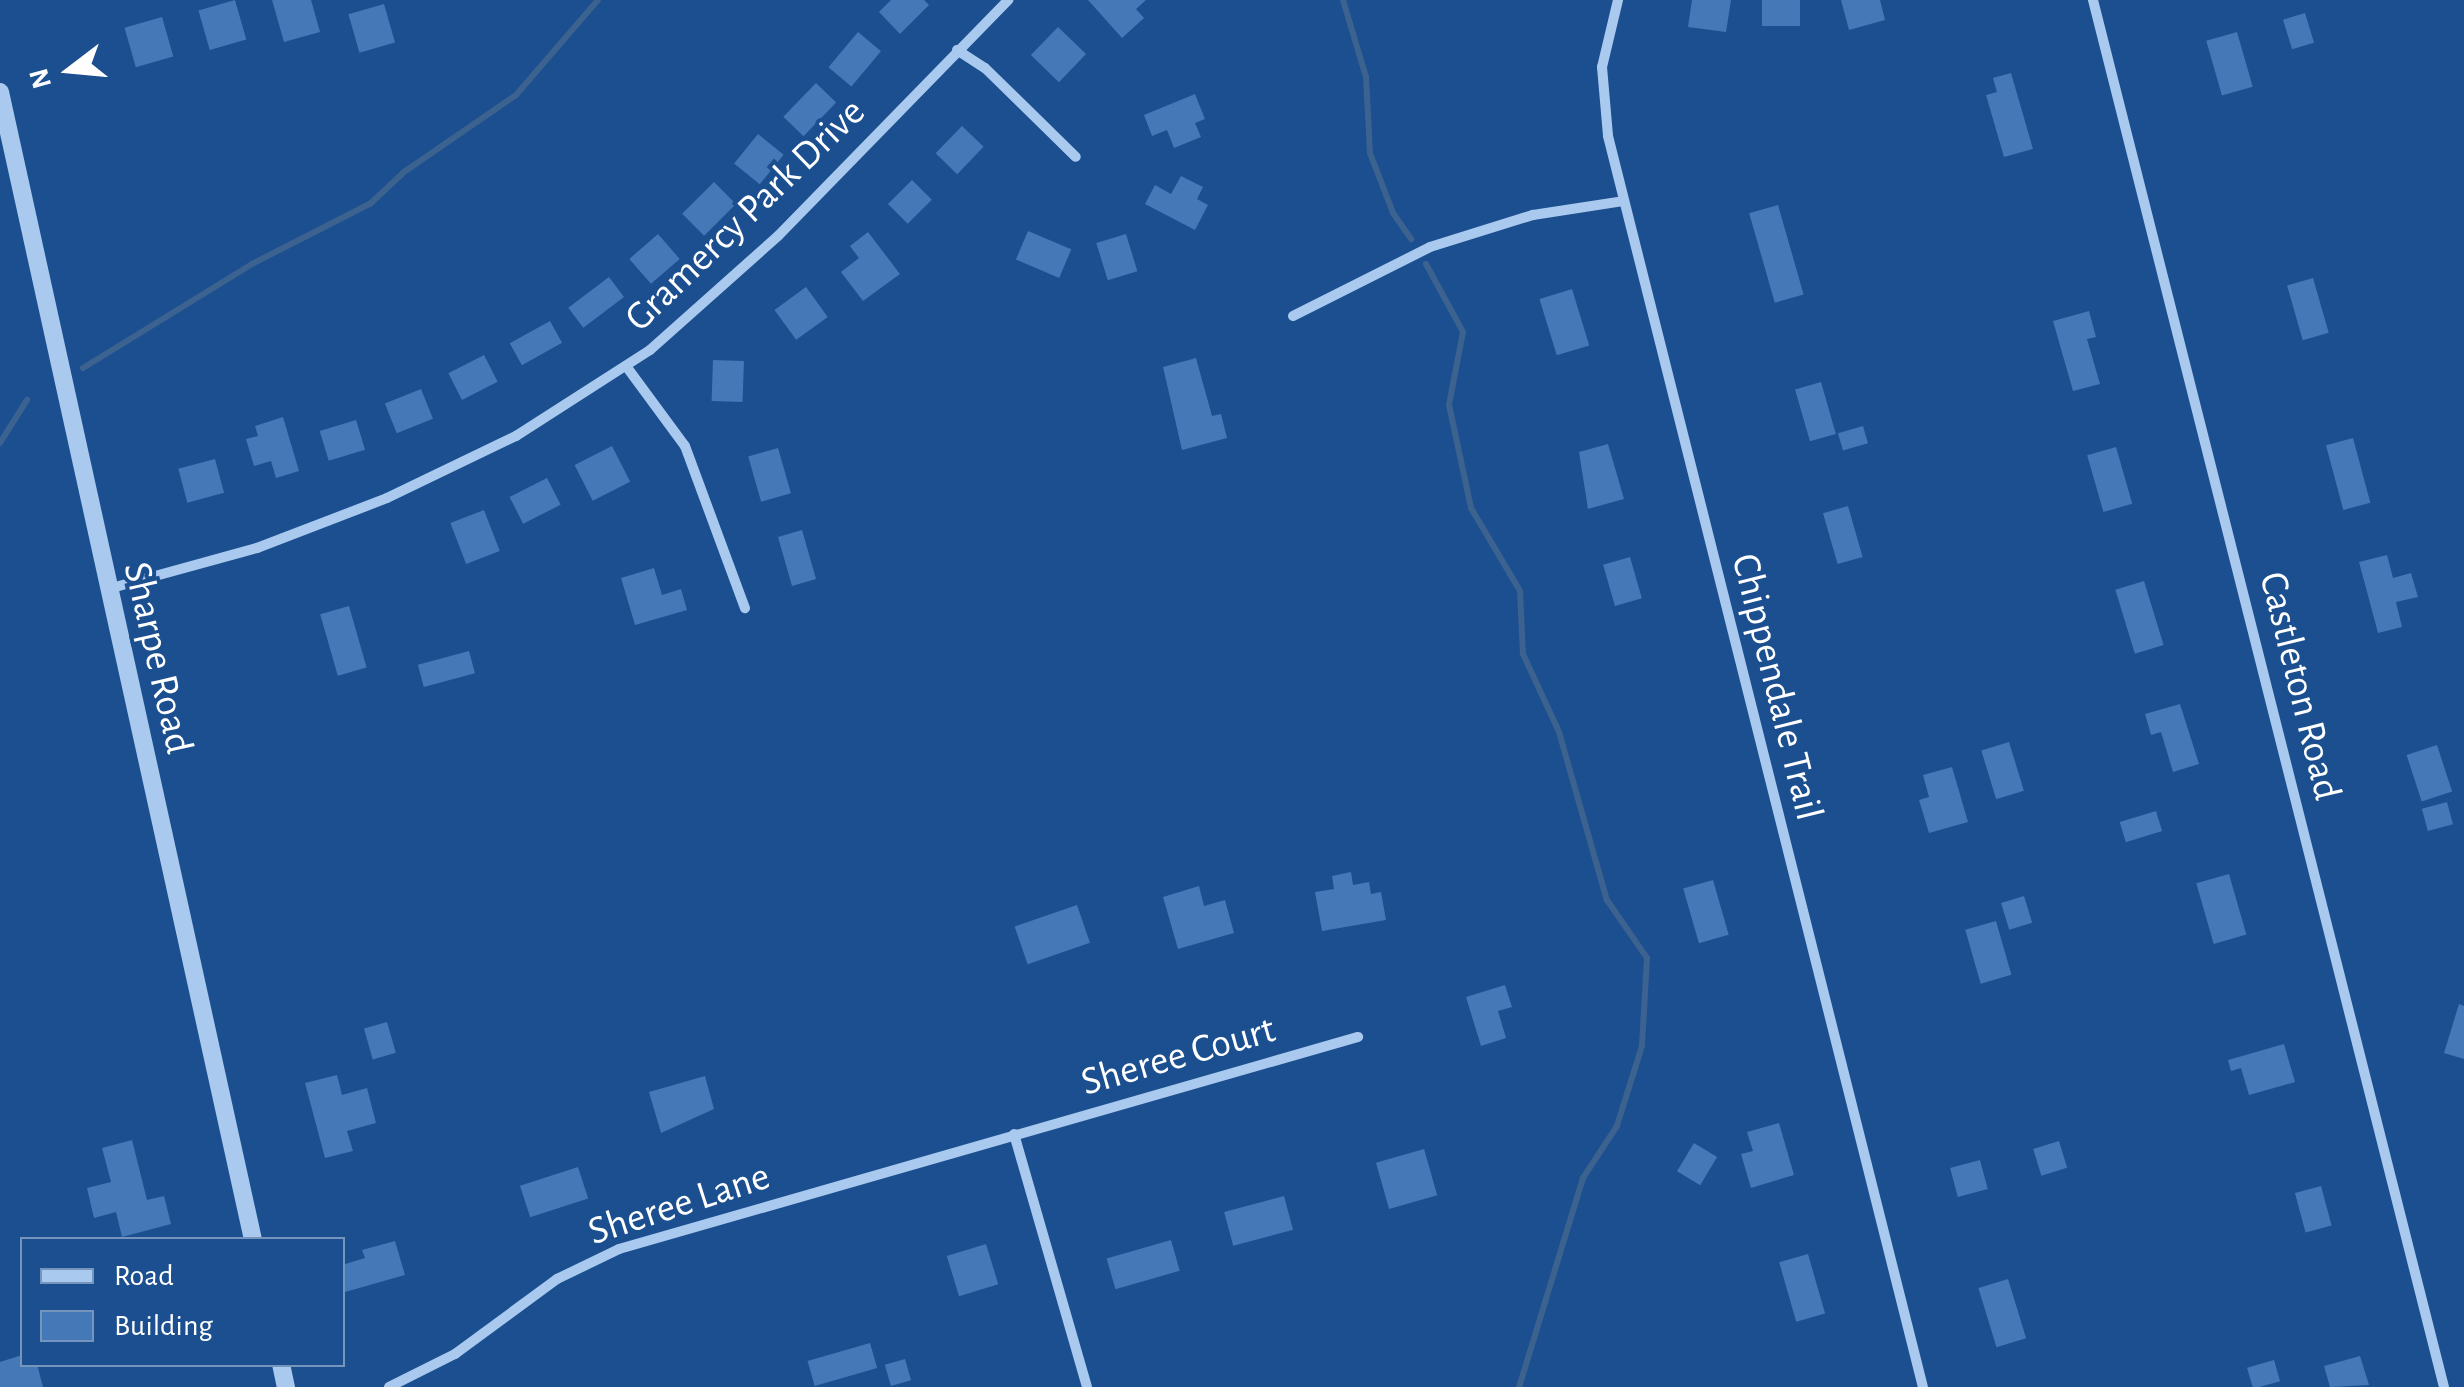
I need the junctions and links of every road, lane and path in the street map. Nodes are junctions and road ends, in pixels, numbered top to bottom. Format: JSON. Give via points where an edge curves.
{"nodes":[{"id":1,"x":1008,"y":0,"type":"edge"},
{"id":2,"x":1618,"y":0,"type":"edge"},
{"id":3,"x":2093,"y":0,"type":"edge"},
{"id":4,"x":958,"y":50,"type":"junction"},
{"id":5,"x":0,"y":92,"type":"edge"},
{"id":6,"x":1076,"y":157,"type":"dead end"},
{"id":7,"x":8,"y":173,"type":"edge"},
{"id":8,"x":1623,"y":201,"type":"junction"},
{"id":9,"x":1293,"y":316,"type":"dead end"},
{"id":10,"x":626,"y":366,"type":"junction"},
{"id":11,"x":107,"y":590,"type":"junction"},
{"id":12,"x":745,"y":608,"type":"dead end"},
{"id":13,"x":1358,"y":1037,"type":"dead end"},
{"id":14,"x":1014,"y":1134,"type":"junction"},
{"id":15,"x":251,"y":1237,"type":"edge"},
{"id":16,"x":389,"y":1387,"type":"edge"},
{"id":17,"x":1087,"y":1387,"type":"edge"},
{"id":18,"x":1923,"y":1387,"type":"edge"},
{"id":19,"x":2444,"y":1387,"type":"edge"}],
"edges":[{"from":1,"to":4,"type":"street","name":"Gramercy Park Drive"},
{"from":2,"to":8,"type":"street","name":"Chippendale Trail","via":[[1602,67]]},
{"from":3,"to":19,"type":"street","name":"Castleton Road"},
{"from":4,"to":6,"type":"street"},
{"from":4,"to":10,"type":"street","name":"Gramercy Park Drive","via":[[778,236]]},
{"from":5,"to":7,"type":"street","name":"Sharpe Road"},
{"from":7,"to":11,"type":"street","name":"Sharpe Road"},
{"from":8,"to":9,"type":"street","via":[[1534,215],[1430,246]]},
{"from":8,"to":18,"type":"street","name":"Chippendale Trail"},
{"from":10,"to":11,"type":"street","name":"Gramercy Park Drive","via":[[516,436],[387,498],[257,548]]},
{"from":10,"to":12,"type":"street","via":[[685,446]]},
{"from":11,"to":15,"type":"street","name":"Sharpe Road"},
{"from":13,"to":14,"type":"street","name":"Sheree Court"},
{"from":14,"to":16,"type":"street","name":"Sheree Lane","via":[[620,1249],[558,1279],[455,1354]]},
{"from":14,"to":17,"type":"street"}]}
